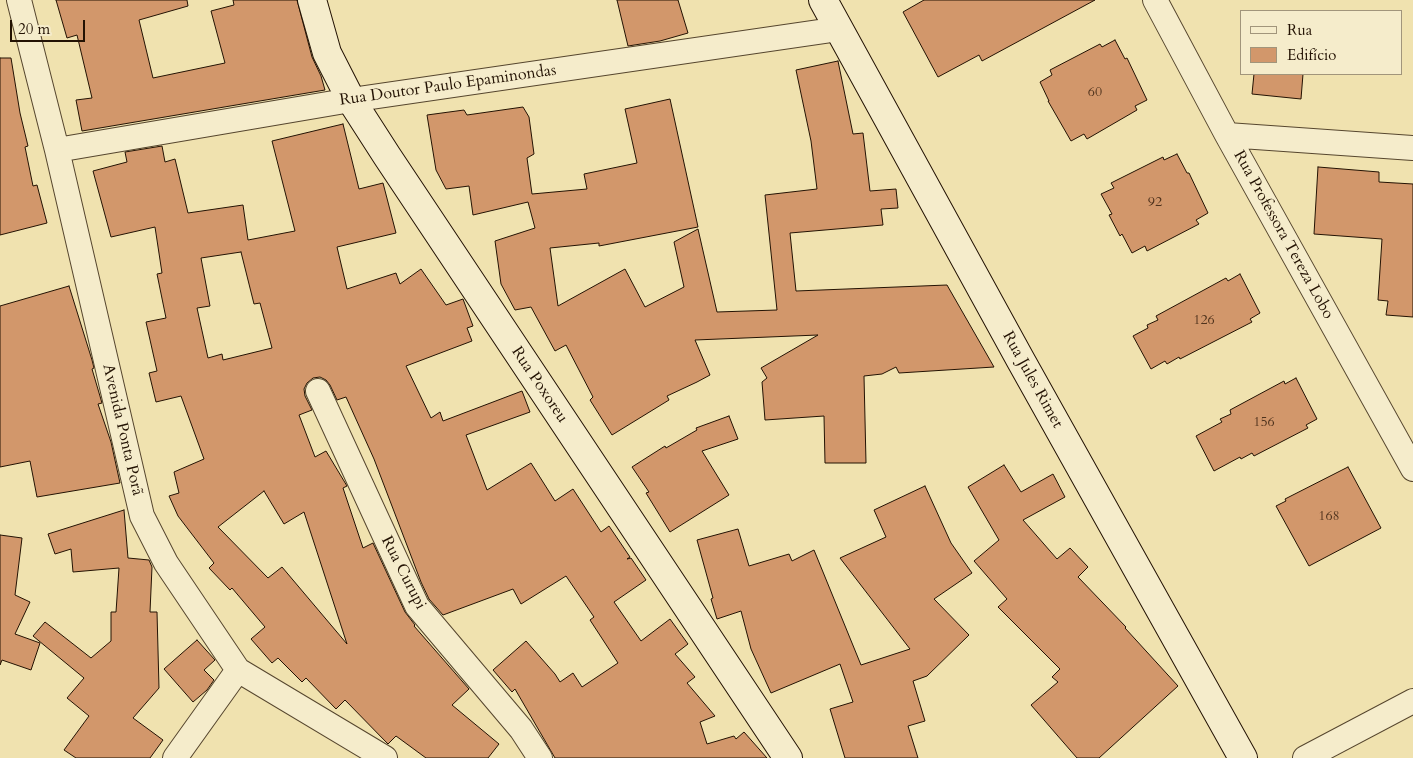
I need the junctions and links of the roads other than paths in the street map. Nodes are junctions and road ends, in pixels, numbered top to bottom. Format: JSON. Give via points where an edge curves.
{"nodes":[{"id":1,"x":19,"y":0,"type":"edge"},
{"id":2,"x":312,"y":0,"type":"edge"},
{"id":3,"x":823,"y":0,"type":"edge"},
{"id":4,"x":1156,"y":0,"type":"edge"},
{"id":5,"x":839,"y":28,"type":"junction"},
{"id":6,"x":351,"y":100,"type":"junction"},
{"id":7,"x":1227,"y":135,"type":"junction"},
{"id":8,"x":1413,"y":148,"type":"edge"},
{"id":9,"x":57,"y":150,"type":"junction"},
{"id":10,"x":318,"y":390,"type":"dead end"},
{"id":11,"x":1413,"y":469,"type":"edge"},
{"id":12,"x":238,"y":670,"type":"junction"},
{"id":13,"x":1413,"y":701,"type":"edge"},
{"id":14,"x":175,"y":758,"type":"edge"},
{"id":15,"x":385,"y":758,"type":"edge"},
{"id":16,"x":540,"y":758,"type":"edge"},
{"id":17,"x":788,"y":758,"type":"edge"},
{"id":18,"x":1243,"y":758,"type":"edge"},
{"id":19,"x":1305,"y":758,"type":"edge"}],
"edges":[{"from":1,"to":9,"type":"street","name":"Avenida Ponta Porã"},
{"from":2,"to":6,"type":"street","name":"Rua Poxoreu","via":[[328,53]]},
{"from":3,"to":5,"type":"street","name":"Rua Jules Rimet"},
{"from":4,"to":7,"type":"street","name":"Rua Professora Tereza Lobo"},
{"from":5,"to":6,"type":"street","name":"Rua Doutor Paulo Epaminondas"},
{"from":5,"to":18,"type":"street","name":"Rua Jules Rimet"},
{"from":6,"to":9,"type":"street","name":"Rua Doutor Paulo Epaminondas"},
{"from":6,"to":17,"type":"street","name":"Rua Poxoreu"},
{"from":7,"to":8,"type":"street"},
{"from":7,"to":11,"type":"street","name":"Rua Professora Tereza Lobo"},
{"from":9,"to":12,"type":"street","name":"Avenida Ponta Porã","via":[[142,516],[166,563]]},
{"from":10,"to":16,"type":"street","name":"Rua Curupi","via":[[417,606],[521,729]]},
{"from":12,"to":14,"type":"street"},
{"from":12,"to":15,"type":"street","name":"Avenida Ponta Porã"},
{"from":13,"to":19,"type":"street"}]}
